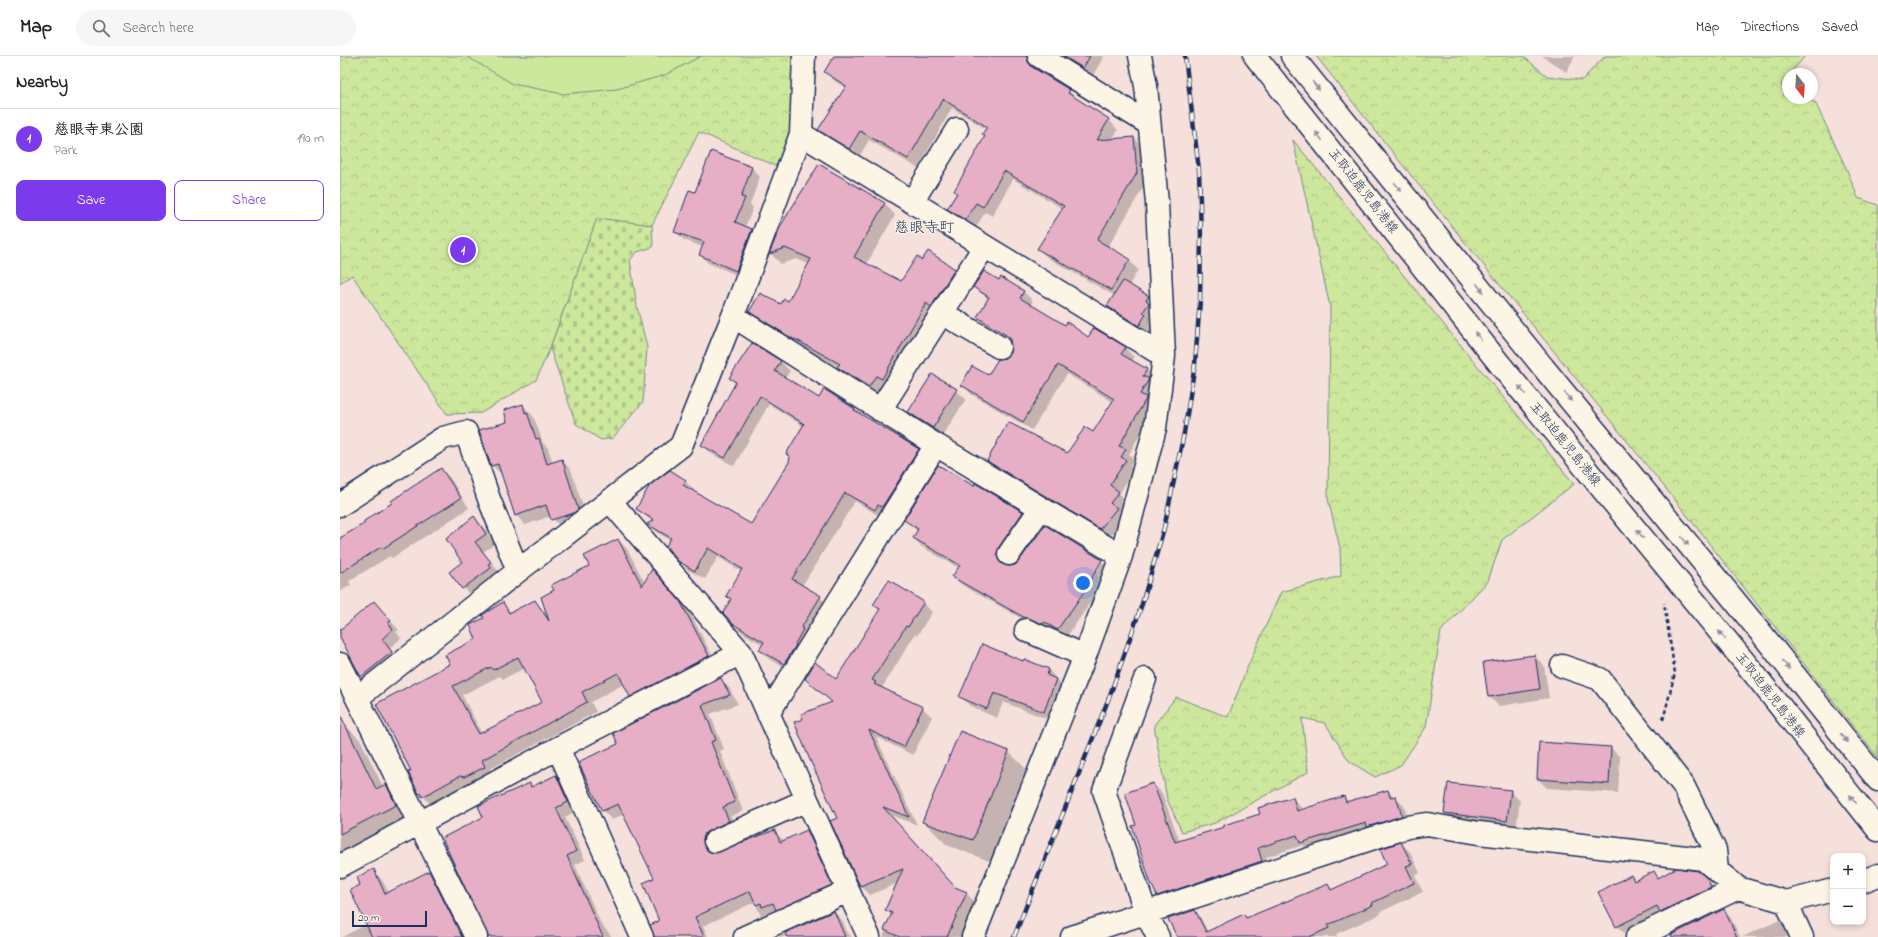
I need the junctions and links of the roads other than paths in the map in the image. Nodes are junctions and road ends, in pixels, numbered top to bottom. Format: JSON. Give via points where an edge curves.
{"nodes":[{"id":1,"x":804,"y":56,"type":"edge"},
{"id":2,"x":1039,"y":56,"type":"edge"},
{"id":3,"x":1140,"y":56,"type":"edge"},
{"id":4,"x":1292,"y":56,"type":"edge"},
{"id":5,"x":1260,"y":61,"type":"edge"},
{"id":6,"x":1149,"y":124,"type":"junction"},
{"id":7,"x":957,"y":128,"type":"dead end"},
{"id":8,"x":801,"y":134,"type":"junction"},
{"id":9,"x":912,"y":202,"type":"junction"},
{"id":10,"x":984,"y":247,"type":"junction"},
{"id":11,"x":942,"y":313,"type":"junction"},
{"id":12,"x":733,"y":316,"type":"junction"},
{"id":13,"x":998,"y":347,"type":"dead end"},
{"id":14,"x":1164,"y":356,"type":"junction"},
{"id":15,"x":880,"y":410,"type":"junction"},
{"id":16,"x":936,"y":445,"type":"junction"},
{"id":17,"x":610,"y":501,"type":"junction"},
{"id":18,"x":340,"y":505,"type":"edge"},
{"id":19,"x":1041,"y":508,"type":"junction"},
{"id":20,"x":1010,"y":554,"type":"dead end"},
{"id":21,"x":1121,"y":556,"type":"junction"},
{"id":22,"x":518,"y":571,"type":"junction"},
{"id":23,"x":1026,"y":630,"type":"dead end"},
{"id":24,"x":741,"y":653,"type":"junction"},
{"id":25,"x":1085,"y":656,"type":"junction"},
{"id":26,"x":340,"y":664,"type":"edge"},
{"id":27,"x":1562,"y":666,"type":"dead end"},
{"id":28,"x":1145,"y":679,"type":"dead end"},
{"id":29,"x":357,"y":698,"type":"junction"},
{"id":30,"x":768,"y":714,"type":"junction"},
{"id":31,"x":558,"y":748,"type":"junction"},
{"id":32,"x":1878,"y":780,"type":"edge"},
{"id":33,"x":807,"y":800,"type":"junction"},
{"id":34,"x":418,"y":823,"type":"junction"},
{"id":35,"x":1878,"y":830,"type":"edge"},
{"id":36,"x":715,"y":841,"type":"dead end"},
{"id":37,"x":340,"y":866,"type":"edge"},
{"id":38,"x":1717,"y":870,"type":"junction"},
{"id":39,"x":1878,"y":875,"type":"edge"},
{"id":40,"x":1866,"y":880,"type":"edge"},
{"id":41,"x":1738,"y":888,"type":"junction"},
{"id":42,"x":848,"y":891,"type":"junction"},
{"id":43,"x":1830,"y":891,"type":"edge"},
{"id":44,"x":1786,"y":902,"type":"junction"},
{"id":45,"x":1146,"y":912,"type":"junction"},
{"id":46,"x":476,"y":937,"type":"edge"},
{"id":47,"x":642,"y":937,"type":"edge"},
{"id":48,"x":745,"y":937,"type":"edge"},
{"id":49,"x":869,"y":937,"type":"edge"},
{"id":50,"x":973,"y":937,"type":"edge"},
{"id":51,"x":1072,"y":937,"type":"edge"},
{"id":52,"x":1158,"y":937,"type":"edge"},
{"id":53,"x":1637,"y":937,"type":"edge"},
{"id":54,"x":1802,"y":937,"type":"edge"}],
"edges":[{"from":1,"to":8,"type":"street"},
{"from":2,"to":6,"type":"street"},
{"from":3,"to":6,"type":"street","via":[[1146,86]]},
{"from":4,"to":32,"type":"street","one_way":true,"bridge":true},
{"from":35,"to":5,"type":"street","name":"玉取迫鹿児島港線","one_way":true,"bridge":true,"via":[[1756,676],[1502,367]]},
{"from":6,"to":14,"type":"street","via":[[1157,203]]},
{"from":7,"to":9,"type":"street"},
{"from":8,"to":9,"type":"street"},
{"from":8,"to":12,"type":"street"},
{"from":9,"to":10,"type":"street"},
{"from":10,"to":11,"type":"street"},
{"from":10,"to":14,"type":"street"},
{"from":11,"to":13,"type":"street"},
{"from":11,"to":15,"type":"street"},
{"from":12,"to":15,"type":"street"},
{"from":12,"to":17,"type":"street","via":[[681,446]]},
{"from":14,"to":21,"type":"street","via":[[1155,428]]},
{"from":15,"to":16,"type":"street"},
{"from":16,"to":19,"type":"street"},
{"from":16,"to":30,"type":"street"},
{"from":17,"to":22,"type":"street"},
{"from":17,"to":24,"type":"street"},
{"from":18,"to":22,"type":"street","via":[[442,438],[466,432]]},
{"from":19,"to":20,"type":"street"},
{"from":19,"to":21,"type":"street"},
{"from":21,"to":25,"type":"street"},
{"from":22,"to":29,"type":"street"},
{"from":23,"to":25,"type":"street"},
{"from":24,"to":30,"type":"street"},
{"from":24,"to":31,"type":"street"},
{"from":25,"to":50,"type":"street"},
{"from":26,"to":29,"type":"street"},
{"from":27,"to":38,"type":"street","via":[[1600,679],[1683,785],[1715,850]]},
{"from":28,"to":45,"type":"street","via":[[1104,791]]},
{"from":29,"to":34,"type":"street"},
{"from":30,"to":33,"type":"street"},
{"from":31,"to":34,"type":"street"},
{"from":31,"to":47,"type":"street"},
{"from":33,"to":36,"type":"street"},
{"from":33,"to":42,"type":"street"},
{"from":34,"to":37,"type":"street"},
{"from":34,"to":46,"type":"street"},
{"from":38,"to":41,"type":"street"},
{"from":38,"to":45,"type":"street","via":[[1703,859],[1479,833],[1427,824],[1407,827]]},
{"from":39,"to":40,"type":"street"},
{"from":41,"to":44,"type":"street"},
{"from":41,"to":53,"type":"street"},
{"from":42,"to":48,"type":"street"},
{"from":42,"to":49,"type":"street"},
{"from":43,"to":44,"type":"street"},
{"from":44,"to":54,"type":"street"},
{"from":45,"to":51,"type":"street"},
{"from":45,"to":52,"type":"street"}]}
